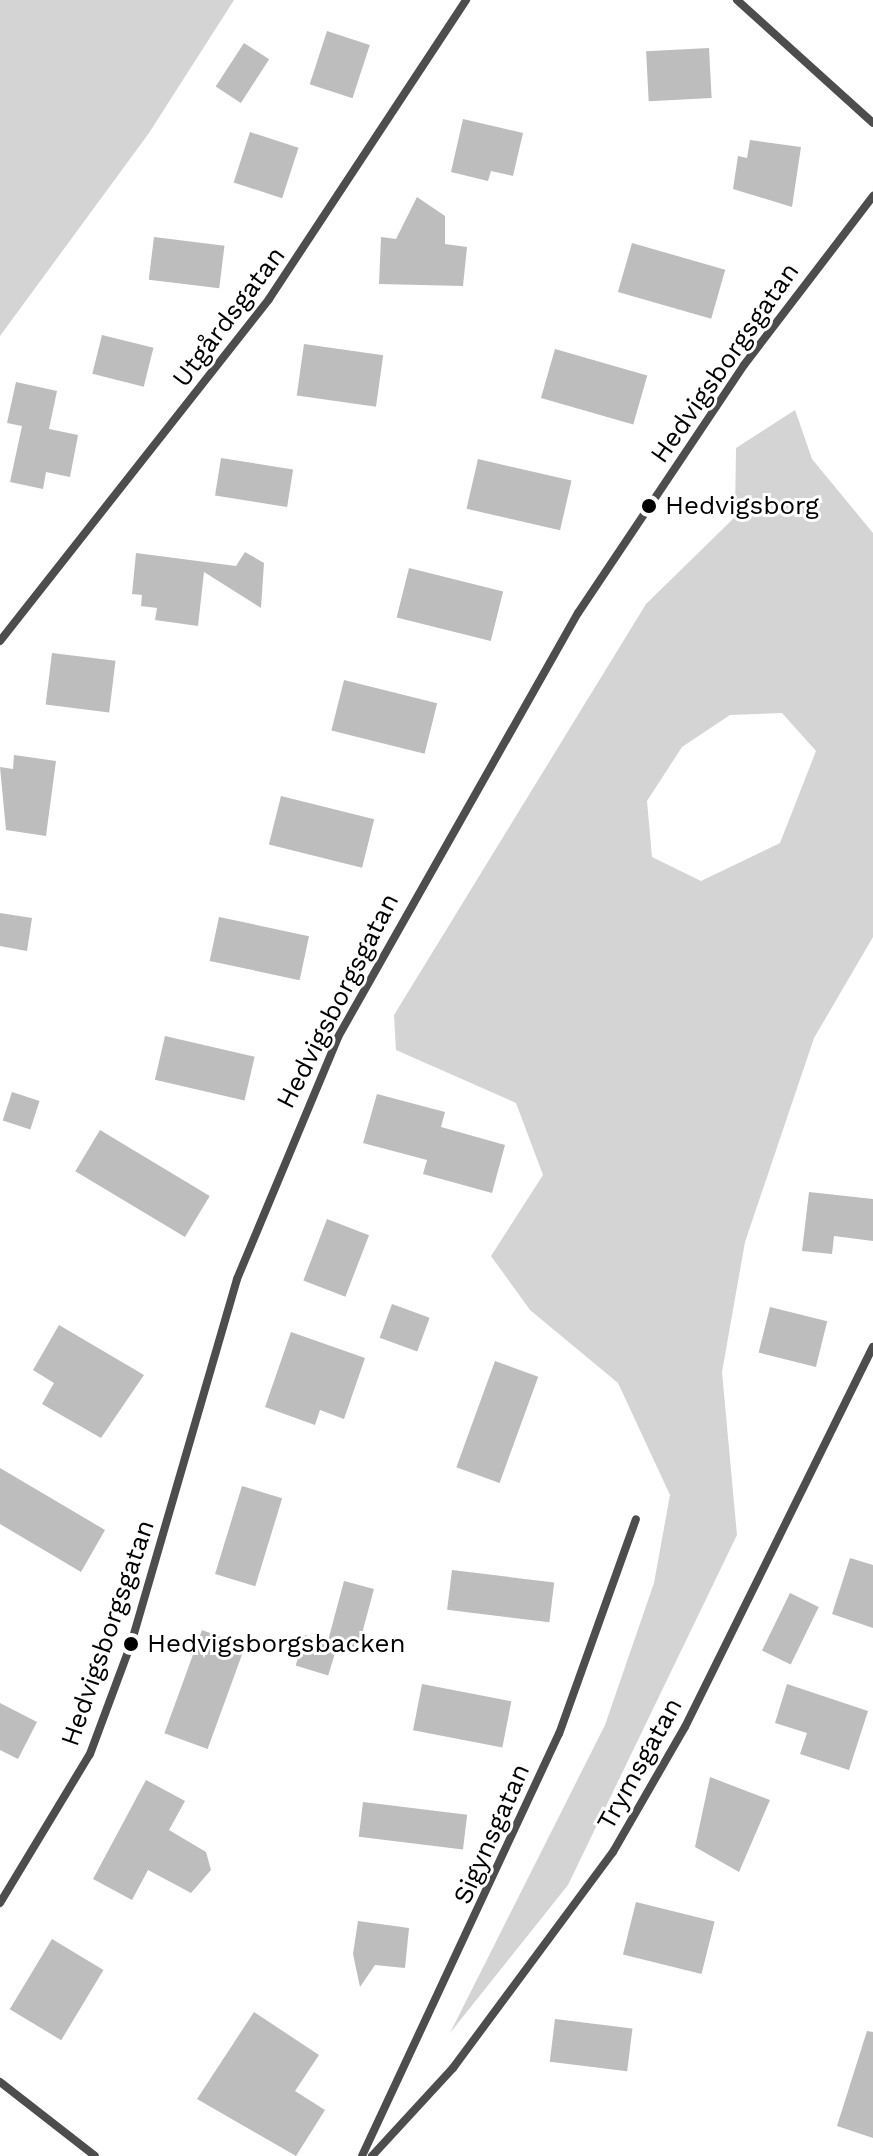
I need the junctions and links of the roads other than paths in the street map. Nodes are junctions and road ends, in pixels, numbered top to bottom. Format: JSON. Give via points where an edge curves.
{"nodes":[{"id":1,"x":466,"y":0,"type":"edge"},
{"id":2,"x":737,"y":0,"type":"edge"},
{"id":3,"x":873,"y":123,"type":"edge"},
{"id":4,"x":873,"y":196,"type":"edge"},
{"id":5,"x":0,"y":641,"type":"edge"},
{"id":6,"x":873,"y":1347,"type":"edge"},
{"id":7,"x":636,"y":1519,"type":"dead end"},
{"id":8,"x":0,"y":1903,"type":"edge"},
{"id":9,"x":0,"y":2082,"type":"edge"},
{"id":10,"x":95,"y":2156,"type":"edge"},
{"id":11,"x":362,"y":2156,"type":"edge"},
{"id":12,"x":372,"y":2156,"type":"edge"}],
"edges":[{"from":1,"to":5,"type":"street","name":"Utgårdsgatan","via":[[269,299]]},
{"from":2,"to":3,"type":"street"},
{"from":4,"to":8,"type":"street","name":"Hedvigsborgsgatan","via":[[744,365],[578,613],[338,1037],[237,1279],[131,1644],[90,1754]]},
{"from":6,"to":12,"type":"street","name":"Trymsgatan","via":[[685,1727],[613,1852],[453,2068]]},
{"from":7,"to":11,"type":"street","name":"Sigynsgatan","via":[[559,1734]]},
{"from":9,"to":10,"type":"street"}]}
